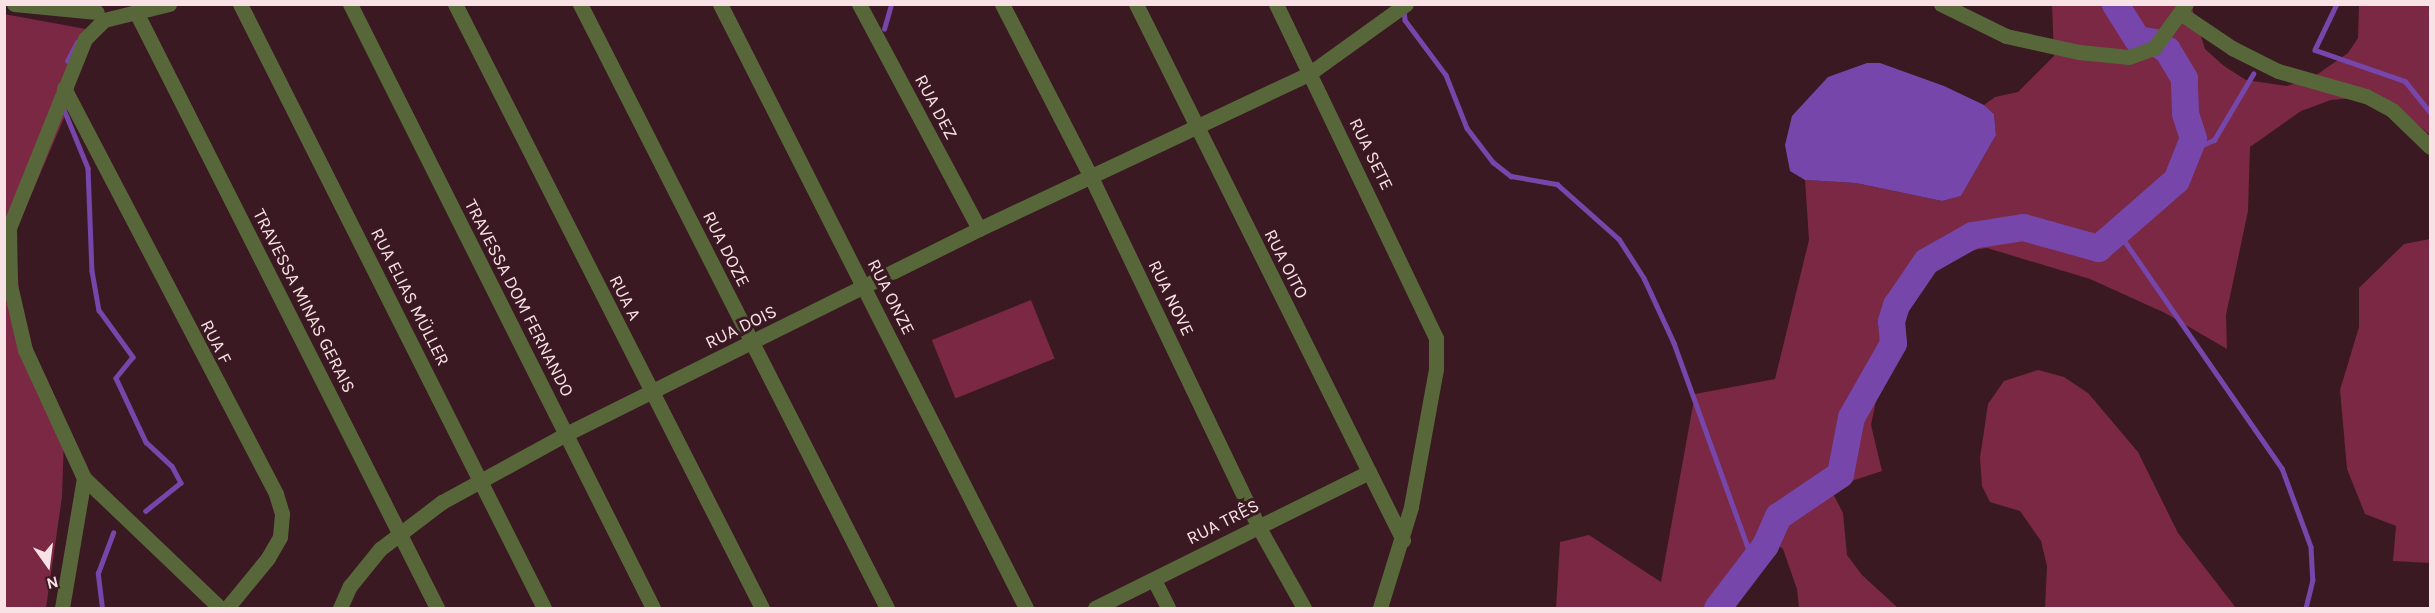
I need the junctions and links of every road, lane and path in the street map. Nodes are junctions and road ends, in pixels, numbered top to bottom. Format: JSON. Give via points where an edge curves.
{"nodes":[{"id":1,"x":15,"y":4,"type":"edge"},
{"id":2,"x":169,"y":4,"type":"edge"},
{"id":3,"x":240,"y":4,"type":"edge"},
{"id":4,"x":350,"y":4,"type":"edge"},
{"id":5,"x":455,"y":4,"type":"edge"},
{"id":6,"x":580,"y":4,"type":"edge"},
{"id":7,"x":720,"y":4,"type":"edge"},
{"id":8,"x":859,"y":4,"type":"edge"},
{"id":9,"x":1002,"y":4,"type":"edge"},
{"id":10,"x":1136,"y":4,"type":"edge"},
{"id":11,"x":1276,"y":4,"type":"edge"},
{"id":12,"x":1406,"y":4,"type":"edge"},
{"id":13,"x":1941,"y":4,"type":"edge"},
{"id":14,"x":2181,"y":8,"type":"edge"},
{"id":15,"x":98,"y":12,"type":"edge"},
{"id":16,"x":136,"y":12,"type":"junction"},
{"id":17,"x":1310,"y":73,"type":"junction"},
{"id":18,"x":64,"y":88,"type":"junction"},
{"id":19,"x":1194,"y":125,"type":"junction"},
{"id":20,"x":2430,"y":147,"type":"edge"},
{"id":21,"x":1091,"y":177,"type":"junction"},
{"id":22,"x":980,"y":229,"type":"junction"},
{"id":23,"x":864,"y":287,"type":"junction"},
{"id":24,"x":753,"y":344,"type":"junction"},
{"id":25,"x":651,"y":392,"type":"junction"},
{"id":26,"x":566,"y":434,"type":"junction"},
{"id":27,"x":1369,"y":472,"type":"junction"},
{"id":28,"x":84,"y":478,"type":"junction"},
{"id":29,"x":481,"y":481,"type":"junction"},
{"id":30,"x":1258,"y":526,"type":"junction"},
{"id":31,"x":398,"y":532,"type":"junction"},
{"id":32,"x":1403,"y":540,"type":"junction"},
{"id":33,"x":1154,"y":580,"type":"junction"},
{"id":34,"x":62,"y":609,"type":"edge"},
{"id":35,"x":220,"y":609,"type":"edge"},
{"id":36,"x":227,"y":609,"type":"edge"},
{"id":37,"x":340,"y":609,"type":"edge"},
{"id":38,"x":437,"y":609,"type":"edge"},
{"id":39,"x":544,"y":609,"type":"edge"},
{"id":40,"x":653,"y":609,"type":"edge"},
{"id":41,"x":762,"y":609,"type":"edge"},
{"id":42,"x":887,"y":609,"type":"edge"},
{"id":43,"x":1026,"y":609,"type":"edge"},
{"id":44,"x":1095,"y":609,"type":"edge"},
{"id":45,"x":1168,"y":609,"type":"edge"},
{"id":46,"x":1304,"y":609,"type":"edge"},
{"id":47,"x":1380,"y":609,"type":"edge"}],
"edges":[{"from":1,"to":15,"type":"street"},
{"from":2,"to":16,"type":"street"},
{"from":3,"to":29,"type":"street","name":"RUA ELIAS MÜLLER"},
{"from":4,"to":26,"type":"street","name":"TRAVESSA DOM FERNANDO"},
{"from":5,"to":25,"type":"street","name":"RUA A"},
{"from":6,"to":24,"type":"street","name":"RUA DOZE"},
{"from":7,"to":23,"type":"street","name":"RUA ONZE"},
{"from":8,"to":22,"type":"street","name":"RUA DEZ"},
{"from":9,"to":21,"type":"street","name":"RUA NOVE"},
{"from":10,"to":19,"type":"street","name":"RUA OITO"},
{"from":11,"to":17,"type":"street","name":"RUA SETE"},
{"from":12,"to":17,"type":"street","name":"RUA DOIS"},
{"from":13,"to":14,"type":"street","via":[[2006,36],[2079,52],[2128,57],[2154,48]]},
{"from":14,"to":20,"type":"street","via":[[2232,48],[2278,72],[2366,96],[2392,110]]},
{"from":15,"to":16,"type":"street"},
{"from":15,"to":18,"type":"street"},
{"from":16,"to":31,"type":"street","name":"TRAVESSA MINAS GERAIS"},
{"from":17,"to":19,"type":"street","name":"RUA DOIS"},
{"from":17,"to":32,"type":"street","name":"RUA SETE","via":[[1431,321],[1438,353]]},
{"from":18,"to":28,"type":"street","via":[[12,219],[8,269],[25,350]]},
{"from":18,"to":36,"type":"street","name":"RUA F","via":[[276,494],[282,514],[280,537]]},
{"from":19,"to":21,"type":"street","name":"RUA DOIS"},
{"from":19,"to":27,"type":"street","name":"RUA OITO"},
{"from":21,"to":22,"type":"street","name":"RUA DOIS"},
{"from":21,"to":30,"type":"street","name":"RUA NOVE"},
{"from":22,"to":23,"type":"street","name":"RUA DOIS"},
{"from":23,"to":24,"type":"street","name":"RUA DOIS"},
{"from":23,"to":43,"type":"street","name":"RUA ONZE"},
{"from":24,"to":25,"type":"street","name":"RUA DOIS"},
{"from":24,"to":42,"type":"street","name":"RUA DOZE"},
{"from":25,"to":26,"type":"street","name":"RUA DOIS"},
{"from":25,"to":41,"type":"street","name":"RUA A"},
{"from":26,"to":29,"type":"street","name":"RUA DOIS"},
{"from":26,"to":40,"type":"street","name":"TRAVESSA DOM FERNANDO"},
{"from":27,"to":30,"type":"street","name":"RUA TRÊS"},
{"from":27,"to":32,"type":"street","name":"RUA OITO"},
{"from":28,"to":34,"type":"street"},
{"from":28,"to":35,"type":"street"},
{"from":29,"to":31,"type":"street","name":"RUA DOIS"},
{"from":29,"to":39,"type":"street","name":"RUA ELIAS MÜLLER"},
{"from":30,"to":33,"type":"street","name":"RUA TRÊS"},
{"from":30,"to":46,"type":"street","name":"RUA NOVE"},
{"from":31,"to":37,"type":"street","name":"RUA DOIS","via":[[364,567]]},
{"from":31,"to":38,"type":"street","name":"TRAVESSA MINAS GERAIS"},
{"from":32,"to":47,"type":"street","name":"RUA SETE"},
{"from":33,"to":44,"type":"street","name":"RUA TRÊS"},
{"from":33,"to":45,"type":"street"}]}
